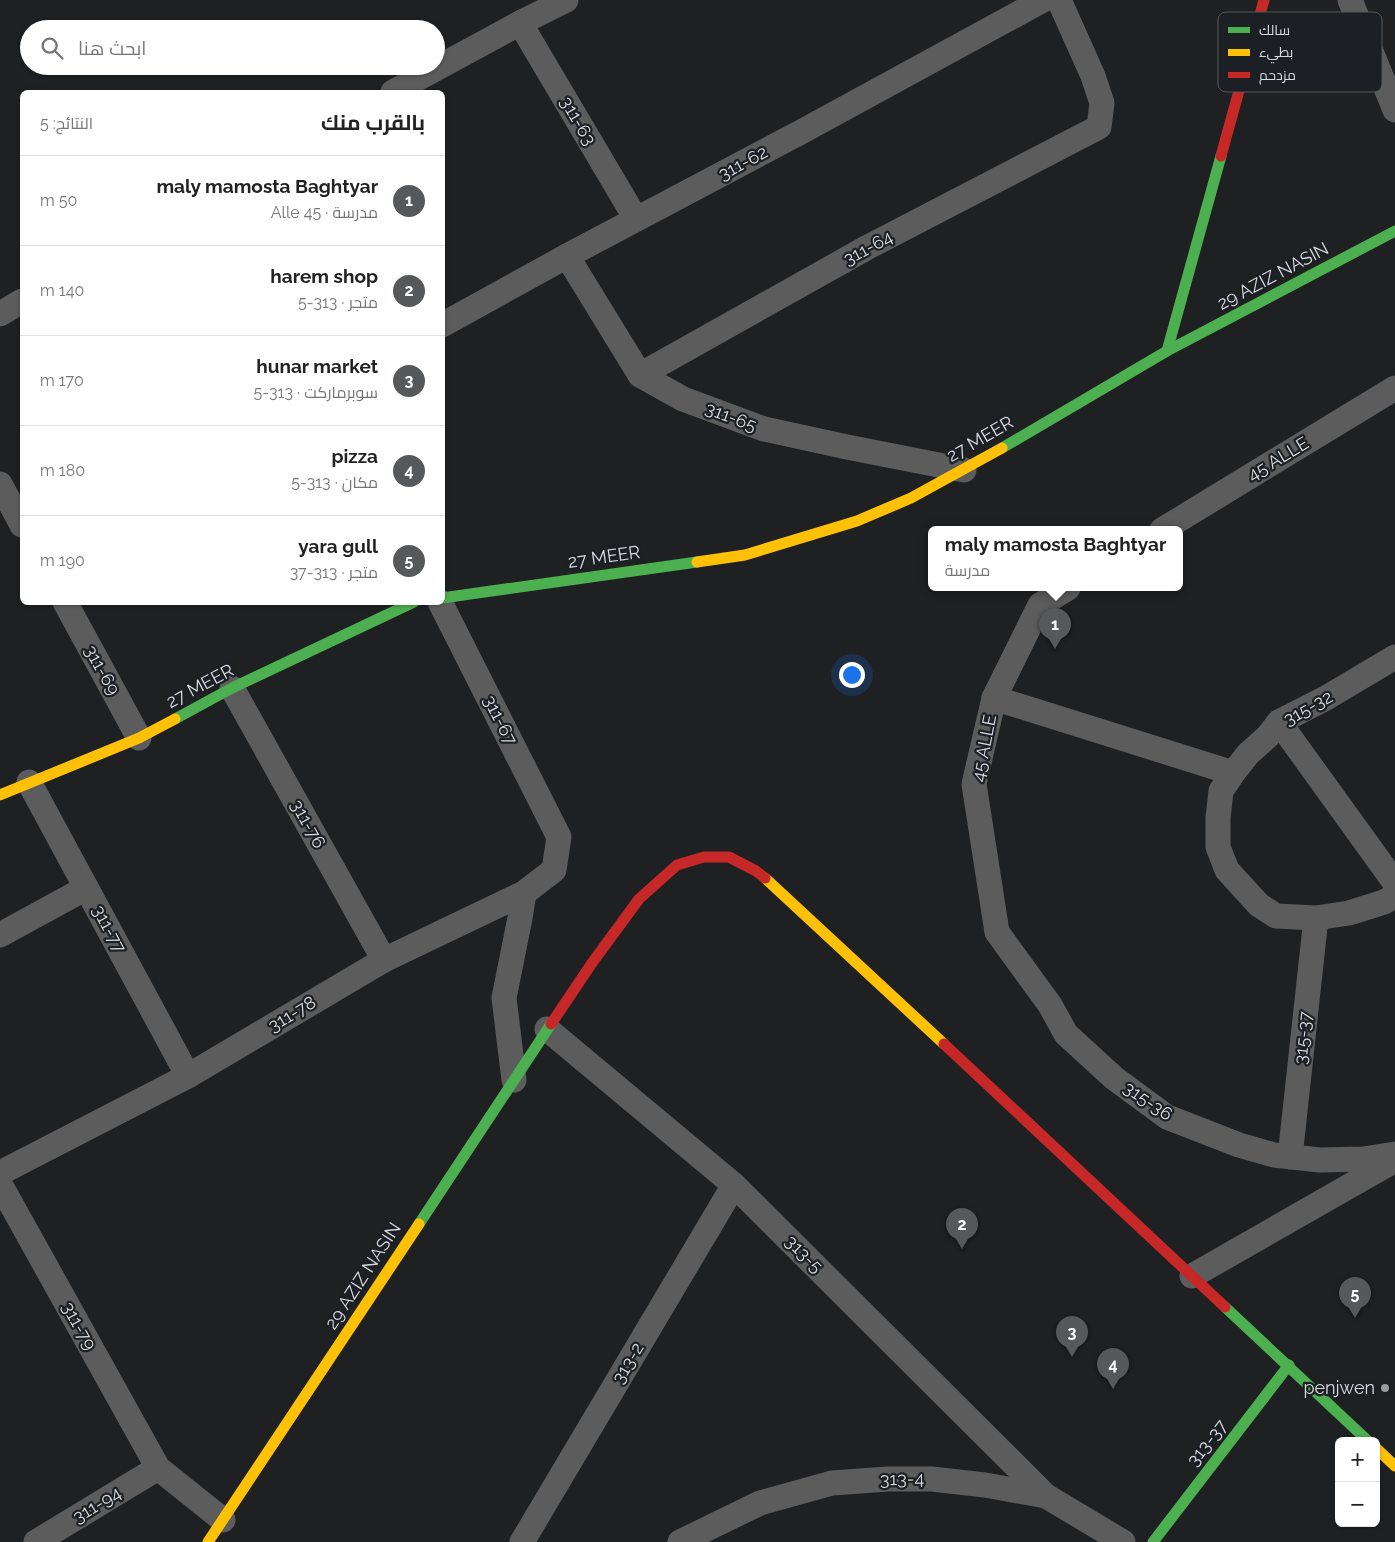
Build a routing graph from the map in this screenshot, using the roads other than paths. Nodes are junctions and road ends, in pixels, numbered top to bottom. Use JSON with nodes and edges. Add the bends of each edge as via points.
{"nodes":[{"id":1,"x":566,"y":0,"type":"edge"},
{"id":2,"x":1043,"y":0,"type":"edge"},
{"id":3,"x":1059,"y":0,"type":"edge"},
{"id":4,"x":1350,"y":0,"type":"edge"},
{"id":5,"x":1355,"y":12,"type":"edge"},
{"id":6,"x":520,"y":22,"type":"junction"},
{"id":7,"x":445,"y":63,"type":"edge"},
{"id":8,"x":424,"y":75,"type":"edge"},
{"id":9,"x":1382,"y":78,"type":"edge"},
{"id":10,"x":397,"y":90,"type":"edge"},
{"id":11,"x":1239,"y":92,"type":"edge"},
{"id":12,"x":1395,"y":110,"type":"edge"},
{"id":13,"x":636,"y":219,"type":"junction"},
{"id":14,"x":1393,"y":237,"type":"edge"},
{"id":15,"x":567,"y":256,"type":"junction"},
{"id":16,"x":20,"y":302,"type":"edge"},
{"id":17,"x":0,"y":314,"type":"edge"},
{"id":18,"x":445,"y":324,"type":"edge"},
{"id":19,"x":1167,"y":351,"type":"junction"},
{"id":20,"x":640,"y":375,"type":"junction"},
{"id":21,"x":1395,"y":388,"type":"edge"},
{"id":22,"x":964,"y":470,"type":"junction"},
{"id":23,"x":0,"y":484,"type":"edge"},
{"id":24,"x":20,"y":521,"type":"edge"},
{"id":25,"x":1169,"y":526,"type":"edge"},
{"id":26,"x":1063,"y":591,"type":"edge"},
{"id":27,"x":445,"y":598,"type":"edge"},
{"id":28,"x":67,"y":605,"type":"edge"},
{"id":29,"x":407,"y":605,"type":"edge"},
{"id":30,"x":442,"y":605,"type":"edge"},
{"id":31,"x":1395,"y":657,"type":"edge"},
{"id":32,"x":232,"y":688,"type":"junction"},
{"id":33,"x":994,"y":698,"type":"junction"},
{"id":34,"x":1278,"y":722,"type":"junction"},
{"id":35,"x":140,"y":738,"type":"junction"},
{"id":36,"x":1233,"y":773,"type":"junction"},
{"id":37,"x":29,"y":782,"type":"junction"},
{"id":38,"x":0,"y":795,"type":"edge"},
{"id":39,"x":559,"y":837,"type":"joint"},
{"id":40,"x":1395,"y":883,"type":"edge"},
{"id":41,"x":86,"y":888,"type":"junction"},
{"id":42,"x":524,"y":892,"type":"junction"},
{"id":43,"x":1395,"y":896,"type":"edge"},
{"id":44,"x":1316,"y":918,"type":"junction"},
{"id":45,"x":997,"y":932,"type":"joint"},
{"id":46,"x":0,"y":935,"type":"edge"},
{"id":47,"x":384,"y":960,"type":"junction"},
{"id":48,"x":547,"y":1029,"type":"junction"},
{"id":49,"x":188,"y":1076,"type":"junction"},
{"id":50,"x":514,"y":1080,"type":"junction"},
{"id":51,"x":1395,"y":1154,"type":"edge"},
{"id":52,"x":1290,"y":1157,"type":"junction"},
{"id":53,"x":1395,"y":1160,"type":"edge"},
{"id":54,"x":0,"y":1174,"type":"edge"},
{"id":55,"x":0,"y":1184,"type":"edge"},
{"id":56,"x":734,"y":1185,"type":"junction"},
{"id":57,"x":1192,"y":1276,"type":"junction"},
{"id":58,"x":1289,"y":1365,"type":"junction"},
{"id":59,"x":1364,"y":1437,"type":"edge"},
{"id":60,"x":1380,"y":1452,"type":"edge"},
{"id":61,"x":1395,"y":1466,"type":"edge"},
{"id":62,"x":158,"y":1468,"type":"junction"},
{"id":63,"x":1046,"y":1496,"type":"junction"},
{"id":64,"x":223,"y":1520,"type":"junction"},
{"id":65,"x":36,"y":1542,"type":"edge"},
{"id":66,"x":208,"y":1542,"type":"edge"},
{"id":67,"x":522,"y":1542,"type":"edge"},
{"id":68,"x":680,"y":1542,"type":"edge"},
{"id":69,"x":1123,"y":1542,"type":"edge"},
{"id":70,"x":1153,"y":1542,"type":"edge"}],
"edges":[{"from":1,"to":6,"type":"street"},
{"from":2,"to":13,"type":"street","name":"311-62"},
{"from":3,"to":20,"type":"street","name":"311-64","via":[[1102,103],[1099,127],[868,248]]},
{"from":4,"to":5,"type":"street"},
{"from":6,"to":7,"type":"street"},
{"from":6,"to":13,"type":"street","name":"311-63"},
{"from":8,"to":10,"type":"street"},
{"from":9,"to":12,"type":"street"},
{"from":11,"to":19,"type":"street"},
{"from":13,"to":15,"type":"street","name":"311-62"},
{"from":14,"to":19,"type":"street","name":"29 AZIZ NASIN"},
{"from":15,"to":18,"type":"street","name":"311-62"},
{"from":15,"to":20,"type":"street"},
{"from":16,"to":17,"type":"street"},
{"from":19,"to":22,"type":"street","name":"27 MEER"},
{"from":20,"to":22,"type":"street","name":"311-65","via":[[683,398],[764,429]]},
{"from":21,"to":25,"type":"street","name":"45 ALLE"},
{"from":22,"to":27,"type":"street","name":"27 MEER","via":[[857,521],[745,555]]},
{"from":23,"to":24,"type":"street"},
{"from":26,"to":33,"type":"street","name":"45 ALLE","via":[[1040,605]]},
{"from":28,"to":35,"type":"street","name":"311-69"},
{"from":29,"to":32,"type":"street","name":"27 MEER"},
{"from":30,"to":39,"type":"street","name":"311-67"},
{"from":31,"to":34,"type":"street","name":"315-32"},
{"from":32,"to":35,"type":"street","name":"27 MEER"},
{"from":32,"to":47,"type":"street","name":"311-76"},
{"from":33,"to":36,"type":"street"},
{"from":33,"to":45,"type":"street","name":"45 ALLE","via":[[974,784]]},
{"from":34,"to":36,"type":"street","name":"315-32"},
{"from":34,"to":40,"type":"street"},
{"from":35,"to":37,"type":"street","name":"27 MEER"},
{"from":36,"to":44,"type":"street","name":"315-32","via":[[1221,791],[1218,818],[1218,847],[1227,870],[1259,905],[1276,916]]},
{"from":37,"to":38,"type":"street","name":"27 MEER"},
{"from":37,"to":41,"type":"street","name":"311-77"},
{"from":39,"to":42,"type":"street","name":"311-78","via":[[554,870]]},
{"from":41,"to":46,"type":"street"},
{"from":41,"to":49,"type":"street","name":"311-77"},
{"from":42,"to":47,"type":"street","name":"311-78"},
{"from":42,"to":50,"type":"street","via":[[504,998]]},
{"from":43,"to":44,"type":"street","name":"315-32","via":[[1349,913]]},
{"from":44,"to":52,"type":"street","name":"315-37"},
{"from":45,"to":52,"type":"street","name":"315-36","via":[[1050,1005],[1066,1034],[1114,1078],[1167,1117],[1239,1145]]},
{"from":47,"to":49,"type":"street","name":"311-78"},
{"from":48,"to":50,"type":"street","name":"29 AZIZ NASIN"},
{"from":48,"to":56,"type":"street","name":"313-5"},
{"from":48,"to":57,"type":"street","name":"29 AZIZ NASIN","via":[[639,899],[677,865],[704,856],[729,856],[773,884]]},
{"from":49,"to":54,"type":"street","name":"311-78"},
{"from":50,"to":64,"type":"street","name":"29 AZIZ NASIN"},
{"from":51,"to":52,"type":"street","name":"315-36","via":[[1320,1160]]},
{"from":53,"to":57,"type":"street"},
{"from":55,"to":62,"type":"street","name":"311-79"},
{"from":56,"to":63,"type":"street","name":"313-5"},
{"from":56,"to":67,"type":"street","name":"313-2"},
{"from":57,"to":58,"type":"street","name":"29 AZIZ NASIN"},
{"from":58,"to":59,"type":"street","name":"29 AZIZ NASIN"},
{"from":58,"to":70,"type":"street","name":"313-37"},
{"from":60,"to":61,"type":"street"},
{"from":62,"to":64,"type":"street"},
{"from":62,"to":65,"type":"street","name":"311-94"},
{"from":63,"to":68,"type":"street","name":"313-4","via":[[932,1478],[832,1483],[760,1502]]},
{"from":63,"to":69,"type":"street","name":"313-4"},
{"from":64,"to":66,"type":"street","name":"29 AZIZ NASIN"}]}
